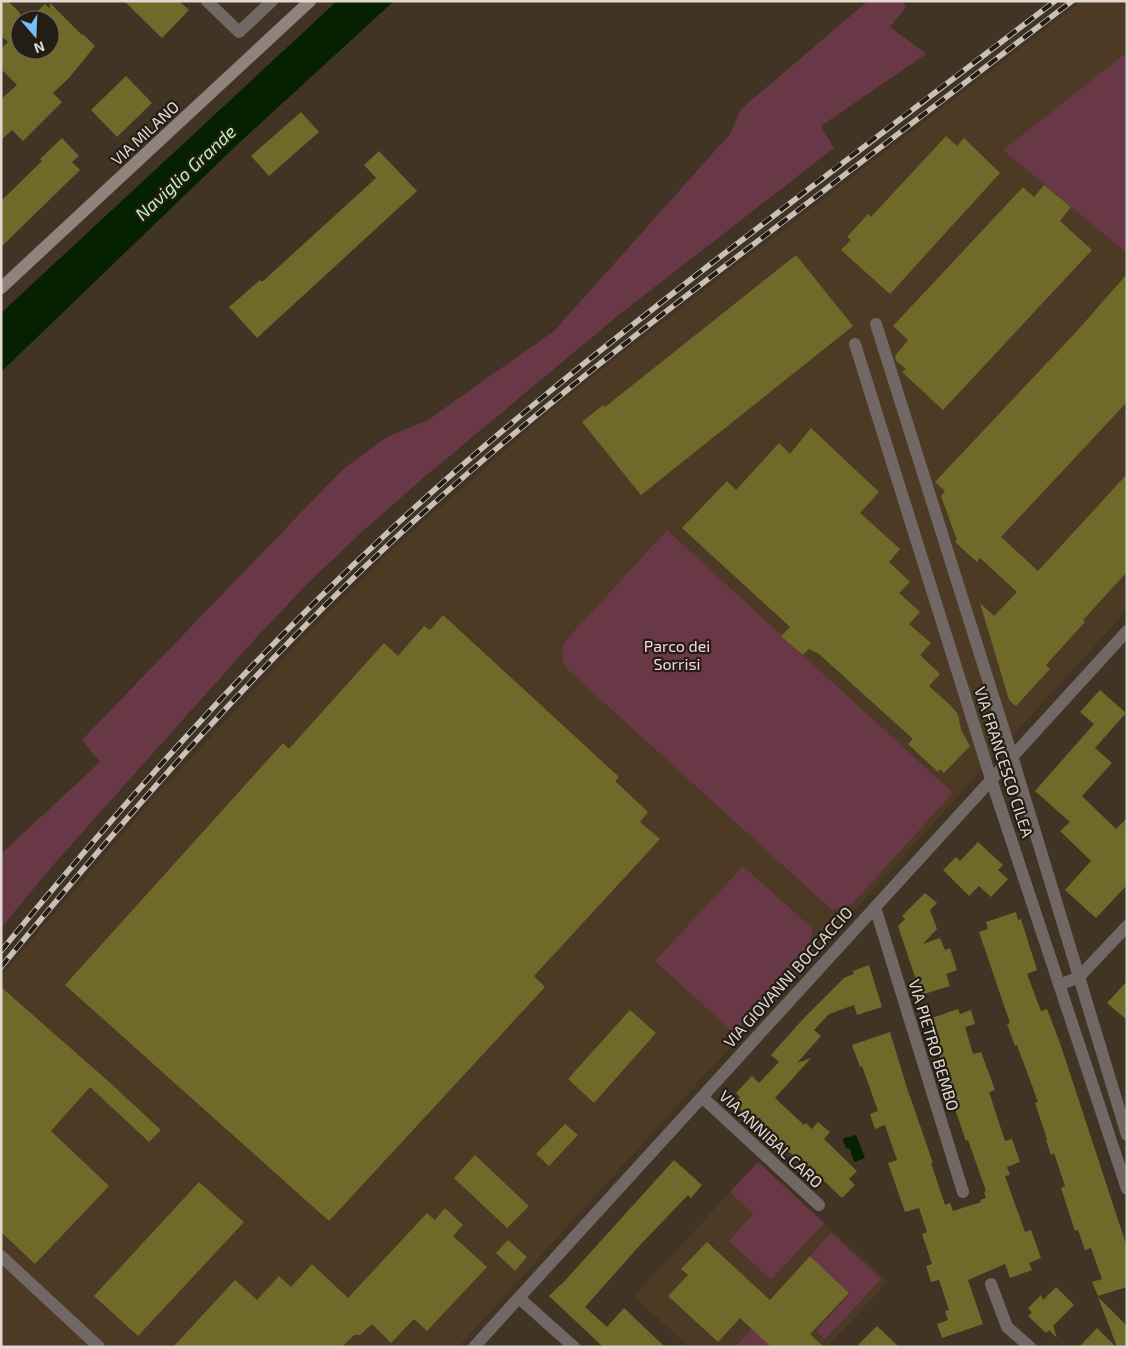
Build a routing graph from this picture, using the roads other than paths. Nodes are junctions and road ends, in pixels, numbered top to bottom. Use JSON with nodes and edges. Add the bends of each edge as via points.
{"nodes":[{"id":1,"x":207,"y":1,"type":"edge"},
{"id":2,"x":272,"y":1,"type":"edge"},
{"id":3,"x":310,"y":1,"type":"edge"},
{"id":4,"x":1,"y":288,"type":"edge"},
{"id":5,"x":876,"y":324,"type":"dead end"},
{"id":6,"x":855,"y":344,"type":"dead end"},
{"id":7,"x":1127,"y":630,"type":"edge"},
{"id":8,"x":1012,"y":756,"type":"junction"},
{"id":9,"x":991,"y":779,"type":"junction"},
{"id":10,"x":875,"y":907,"type":"junction"},
{"id":11,"x":1127,"y":926,"type":"edge"},
{"id":12,"x":1079,"y":977,"type":"junction"},
{"id":13,"x":1059,"y":985,"type":"junction"},
{"id":14,"x":702,"y":1097,"type":"junction"},
{"id":15,"x":1127,"y":1135,"type":"edge"},
{"id":16,"x":1127,"y":1189,"type":"edge"},
{"id":17,"x":963,"y":1192,"type":"dead end"},
{"id":18,"x":819,"y":1206,"type":"dead end"},
{"id":19,"x":1,"y":1256,"type":"edge"},
{"id":20,"x":991,"y":1284,"type":"dead end"},
{"id":21,"x":519,"y":1298,"type":"junction"},
{"id":22,"x":99,"y":1347,"type":"edge"},
{"id":23,"x":474,"y":1347,"type":"edge"},
{"id":24,"x":574,"y":1347,"type":"edge"},
{"id":25,"x":1030,"y":1347,"type":"edge"}],
"edges":[{"from":1,"to":2,"type":"street","via":[[239,32]]},
{"from":3,"to":4,"type":"main road","name":"VIA MILANO"},
{"from":5,"to":8,"type":"street","name":"VIA FRANCESCO CILEA"},
{"from":6,"to":9,"type":"street","name":"VIA FRANCESCO CILEA"},
{"from":7,"to":8,"type":"street","name":"VIA GIOVANNI BOCCACCIO"},
{"from":8,"to":9,"type":"street","name":"VIA GIOVANNI BOCCACCIO"},
{"from":8,"to":12,"type":"street","name":"VIA FRANCESCO CILEA"},
{"from":9,"to":10,"type":"street","name":"VIA GIOVANNI BOCCACCIO"},
{"from":9,"to":13,"type":"street","name":"VIA FRANCESCO CILEA"},
{"from":10,"to":14,"type":"street","name":"VIA GIOVANNI BOCCACCIO"},
{"from":10,"to":17,"type":"street","name":"VIA PIETRO BEMBO"},
{"from":11,"to":12,"type":"street"},
{"from":12,"to":13,"type":"street"},
{"from":12,"to":15,"type":"street","name":"VIA FRANCESCO CILEA"},
{"from":13,"to":16,"type":"street","name":"VIA FRANCESCO CILEA"},
{"from":14,"to":18,"type":"street","name":"VIA ANNIBAL CARO"},
{"from":14,"to":21,"type":"street","name":"VIA GIOVANNI BOCCACCIO"},
{"from":19,"to":22,"type":"street"},
{"from":20,"to":25,"type":"street","via":[[1007,1327]]},
{"from":21,"to":23,"type":"street","name":"VIA GIOVANNI BOCCACCIO"},
{"from":21,"to":24,"type":"street"}]}
